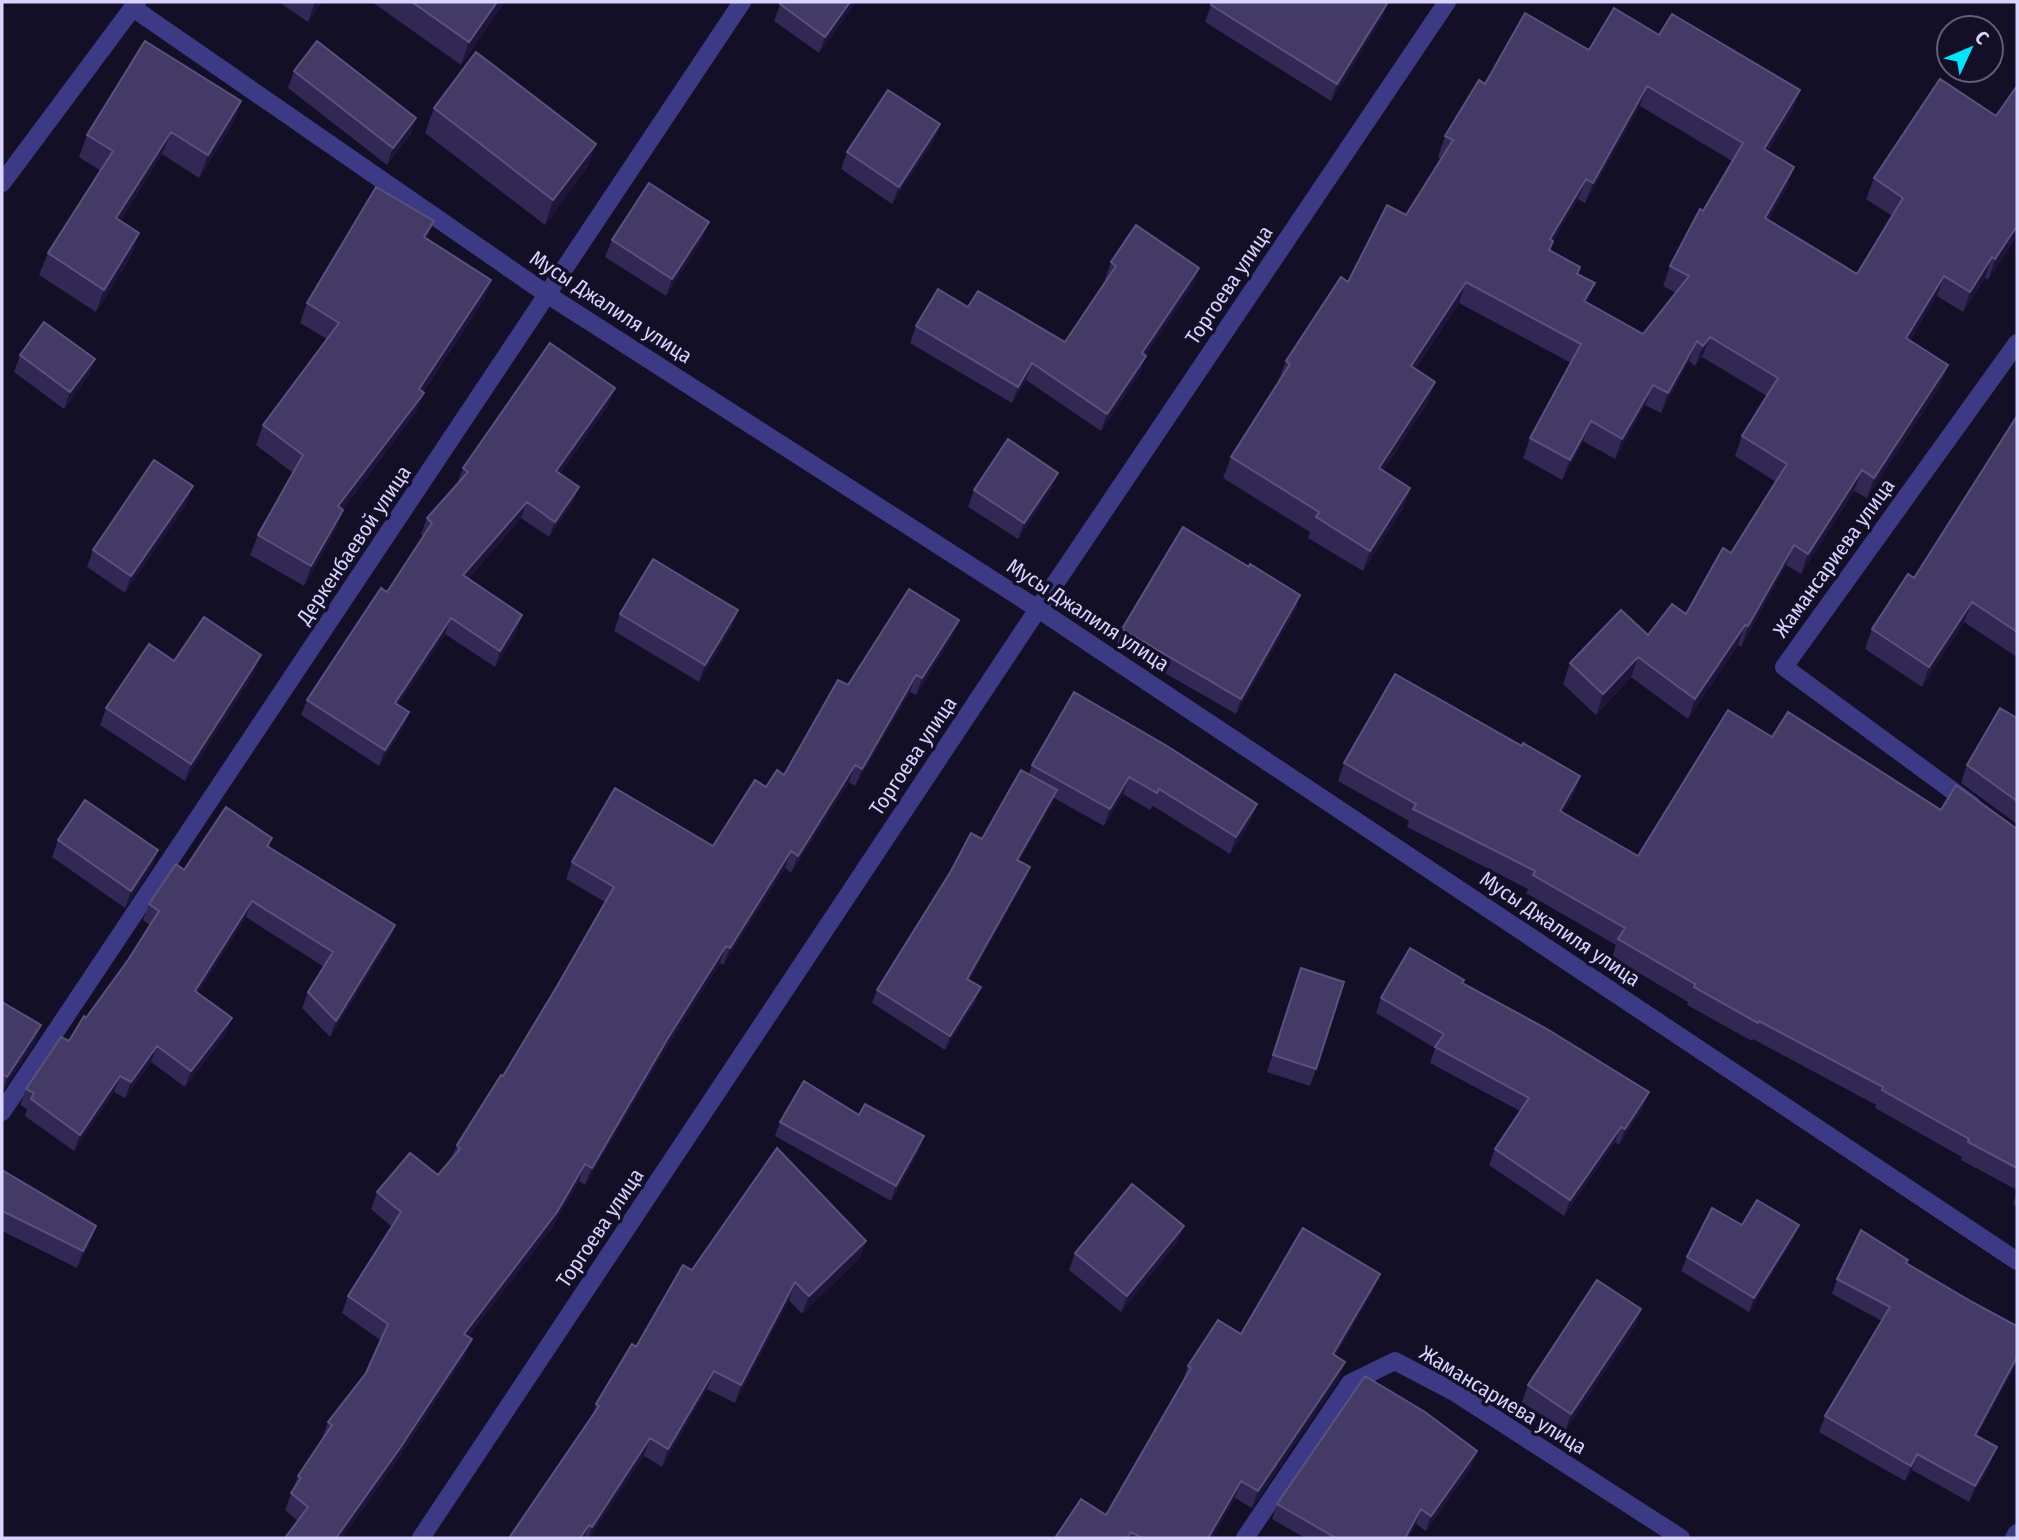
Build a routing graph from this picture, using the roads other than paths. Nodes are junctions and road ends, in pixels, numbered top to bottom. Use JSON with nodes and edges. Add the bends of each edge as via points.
{"nodes":[{"id":1,"x":742,"y":2,"type":"edge"},
{"id":2,"x":1447,"y":2,"type":"edge"},
{"id":3,"x":135,"y":5,"type":"edge"},
{"id":4,"x":2,"y":183,"type":"edge"},
{"id":5,"x":548,"y":295,"type":"junction"},
{"id":6,"x":2017,"y":343,"type":"edge"},
{"id":7,"x":1038,"y":608,"type":"junction"},
{"id":8,"x":1984,"y":813,"type":"edge"},
{"id":9,"x":2,"y":1112,"type":"edge"},
{"id":10,"x":2017,"y":1261,"type":"edge"},
{"id":11,"x":2017,"y":1533,"type":"edge"},
{"id":12,"x":421,"y":1538,"type":"edge"},
{"id":13,"x":1245,"y":1538,"type":"edge"},
{"id":14,"x":1681,"y":1538,"type":"edge"},
{"id":15,"x":2014,"y":1538,"type":"edge"}],
"edges":[{"from":1,"to":5,"type":"street","name":"Деркенбаевой улица"},
{"from":2,"to":7,"type":"street","name":"Торгоева улица"},
{"from":3,"to":4,"type":"street"},
{"from":3,"to":5,"type":"street","name":"Мусы Джалиля улица"},
{"from":5,"to":7,"type":"street","name":"Мусы Джалиля улица"},
{"from":5,"to":9,"type":"street","name":"Деркенбаевой улица"},
{"from":6,"to":8,"type":"street","name":"Жамансариева улица","via":[[1784,667]]},
{"from":7,"to":10,"type":"street","name":"Мусы Джалиля улица"},
{"from":7,"to":12,"type":"street","name":"Торгоева улица"},
{"from":11,"to":15,"type":"street"},
{"from":13,"to":14,"type":"street","name":"Жамансариева улица","via":[[1350,1382],[1395,1361],[1454,1392]]}]}
